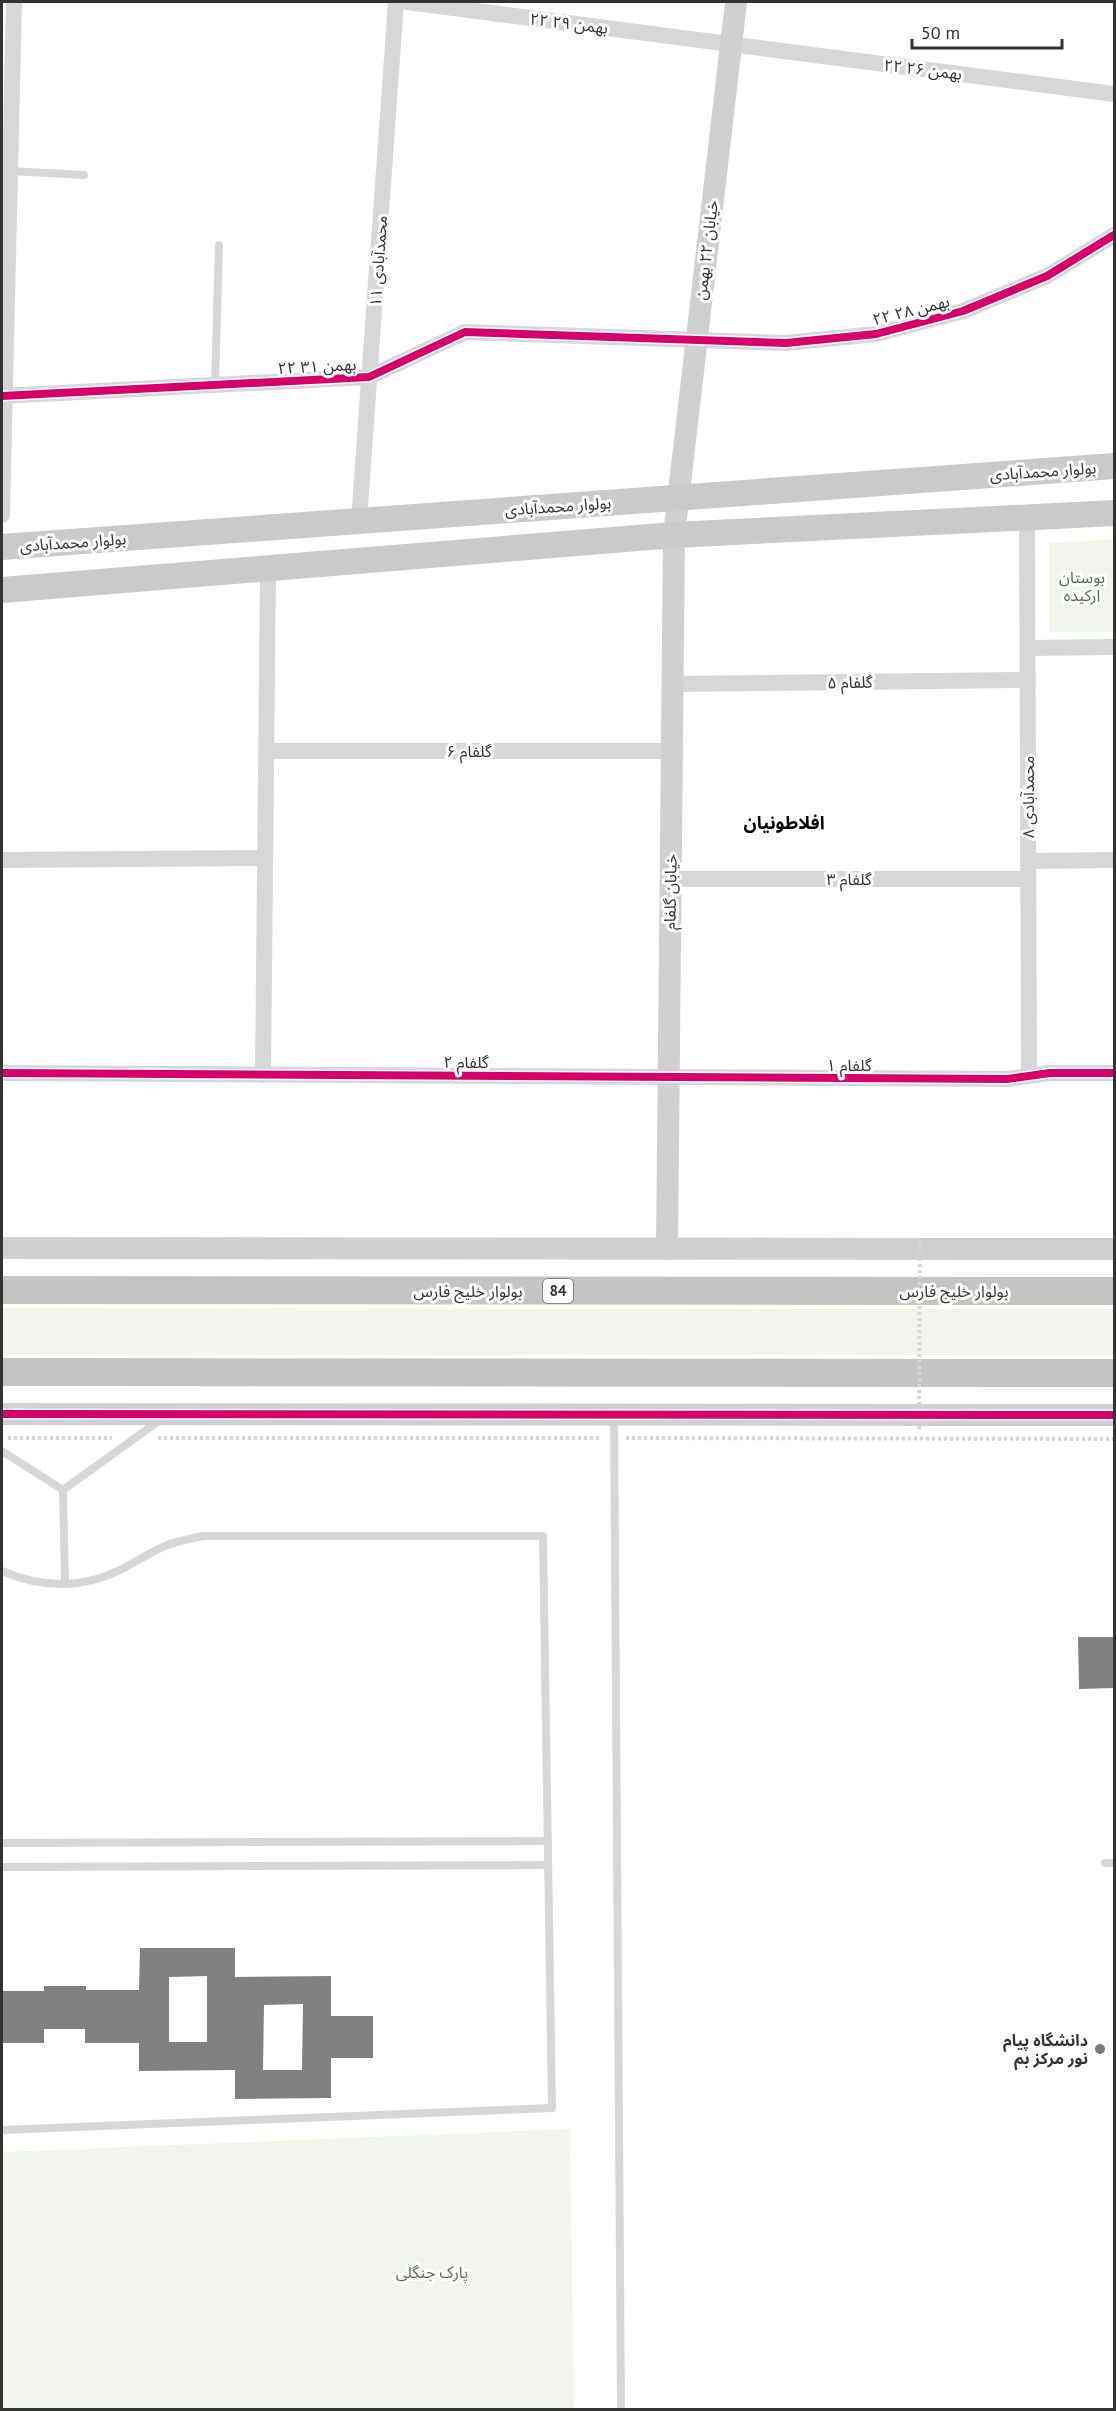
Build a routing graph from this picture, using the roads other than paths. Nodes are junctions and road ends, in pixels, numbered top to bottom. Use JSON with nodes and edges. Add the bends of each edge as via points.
{"nodes":[{"id":1,"x":14,"y":2,"type":"edge"},
{"id":2,"x":396,"y":2,"type":"edge"},
{"id":3,"x":408,"y":2,"type":"edge"},
{"id":4,"x":736,"y":2,"type":"edge"},
{"id":5,"x":731,"y":44,"type":"junction"},
{"id":6,"x":1114,"y":94,"type":"edge"},
{"id":7,"x":10,"y":171,"type":"junction"},
{"id":8,"x":84,"y":175,"type":"dead end"},
{"id":9,"x":1114,"y":235,"type":"edge"},
{"id":10,"x":219,"y":245,"type":"dead end"},
{"id":11,"x":696,"y":340,"type":"junction"},
{"id":12,"x":369,"y":377,"type":"junction"},
{"id":13,"x":215,"y":385,"type":"junction"},
{"id":14,"x":3,"y":396,"type":"edge"},
{"id":15,"x":1114,"y":466,"type":"edge"},
{"id":16,"x":676,"y":498,"type":"junction"},
{"id":17,"x":1114,"y":513,"type":"edge"},
{"id":18,"x":2,"y":515,"type":"edge"},
{"id":19,"x":1027,"y":517,"type":"junction"},
{"id":20,"x":359,"y":521,"type":"junction"},
{"id":21,"x":674,"y":536,"type":"junction"},
{"id":22,"x":2,"y":547,"type":"edge"},
{"id":23,"x":268,"y":569,"type":"junction"},
{"id":24,"x":2,"y":591,"type":"edge"},
{"id":25,"x":1114,"y":647,"type":"edge"},
{"id":26,"x":1028,"y":648,"type":"junction"},
{"id":27,"x":1028,"y":680,"type":"junction"},
{"id":28,"x":672,"y":684,"type":"junction"},
{"id":29,"x":266,"y":751,"type":"junction"},
{"id":30,"x":672,"y":751,"type":"junction"},
{"id":31,"x":265,"y":858,"type":"junction"},
{"id":32,"x":2,"y":860,"type":"edge"},
{"id":33,"x":1114,"y":860,"type":"edge"},
{"id":34,"x":1028,"y":861,"type":"junction"},
{"id":35,"x":670,"y":879,"type":"junction"},
{"id":36,"x":1028,"y":879,"type":"junction"},
{"id":37,"x":2,"y":1073,"type":"edge"},
{"id":38,"x":1114,"y":1073,"type":"edge"},
{"id":39,"x":262,"y":1075,"type":"junction"},
{"id":40,"x":1029,"y":1076,"type":"junction"},
{"id":41,"x":668,"y":1077,"type":"junction"},
{"id":42,"x":2,"y":1248,"type":"edge"},
{"id":43,"x":667,"y":1249,"type":"junction"},
{"id":44,"x":1114,"y":1249,"type":"edge"},
{"id":45,"x":2,"y":1290,"type":"edge"},
{"id":46,"x":1114,"y":1291,"type":"edge"},
{"id":47,"x":2,"y":1372,"type":"edge"},
{"id":48,"x":1114,"y":1373,"type":"edge"},
{"id":49,"x":2,"y":1414,"type":"edge"},
{"id":50,"x":168,"y":1414,"type":"junction"},
{"id":51,"x":614,"y":1414,"type":"junction"},
{"id":52,"x":1114,"y":1415,"type":"edge"},
{"id":53,"x":2,"y":1451,"type":"edge"},
{"id":54,"x":63,"y":1490,"type":"junction"},
{"id":55,"x":2,"y":1571,"type":"edge"},
{"id":56,"x":65,"y":1584,"type":"junction"},
{"id":57,"x":548,"y":1841,"type":"junction"},
{"id":58,"x":2,"y":1843,"type":"edge"},
{"id":59,"x":548,"y":1865,"type":"junction"},
{"id":60,"x":2,"y":1866,"type":"edge"},
{"id":61,"x":2,"y":2130,"type":"edge"},
{"id":62,"x":621,"y":2409,"type":"edge"}],
"edges":[{"from":1,"to":7,"type":"street"},
{"from":2,"to":12,"type":"street","name":"محمدآبادی ۱۱"},
{"from":3,"to":5,"type":"street","name":"۲۲ بهمن ۲۹"},
{"from":4,"to":5,"type":"street","name":"خیابان ۲۲ بهمن"},
{"from":5,"to":6,"type":"street","name":"۲۲ بهمن ۲۶"},
{"from":5,"to":11,"type":"street","name":"خیابان ۲۲ بهمن"},
{"from":7,"to":8,"type":"lane"},
{"from":7,"to":14,"type":"street"},
{"from":9,"to":11,"type":"street","name":"۲۲ بهمن ۲۸","via":[[1047,276],[963,311],[876,334],[786,343]]},
{"from":10,"to":13,"type":"lane"},
{"from":11,"to":12,"type":"street","name":"۲۲ بهمن ۳۱","via":[[465,332]]},
{"from":11,"to":16,"type":"street","name":"خیابان ۲۲ بهمن"},
{"from":12,"to":13,"type":"street","name":"۲۲ بهمن ۳۱"},
{"from":12,"to":20,"type":"street","name":"محمدآبادی ۱۱"},
{"from":13,"to":14,"type":"street","name":"۲۲ بهمن ۳۱"},
{"from":14,"to":18,"type":"street"},
{"from":15,"to":16,"type":"main road","name":"بولوار محمدآبادی"},
{"from":16,"to":20,"type":"main road","name":"بولوار محمدآبادی"},
{"from":16,"to":21,"type":"street","name":"خیابان ۲۲ بهمن"},
{"from":17,"to":19,"type":"main road"},
{"from":19,"to":21,"type":"main road"},
{"from":19,"to":26,"type":"street","name":"محمدآبادی ۸"},
{"from":20,"to":22,"type":"main road","name":"بولوار محمدآبادی"},
{"from":21,"to":23,"type":"main road"},
{"from":21,"to":28,"type":"street","name":"خیابان گلفام"},
{"from":23,"to":24,"type":"main road"},
{"from":23,"to":29,"type":"street"},
{"from":25,"to":26,"type":"street"},
{"from":26,"to":27,"type":"street","name":"محمدآبادی ۸"},
{"from":27,"to":28,"type":"street","name":"گلفام ۵"},
{"from":27,"to":34,"type":"street","name":"محمدآبادی ۸"},
{"from":28,"to":30,"type":"street","name":"خیابان گلفام"},
{"from":29,"to":30,"type":"street","name":"گلفام ۶"},
{"from":29,"to":31,"type":"street"},
{"from":30,"to":35,"type":"street","name":"خیابان گلفام"},
{"from":31,"to":32,"type":"street"},
{"from":31,"to":39,"type":"street"},
{"from":33,"to":34,"type":"street"},
{"from":34,"to":36,"type":"street","name":"محمدآبادی ۸"},
{"from":35,"to":36,"type":"street","name":"گلفام ۳"},
{"from":35,"to":41,"type":"street","name":"خیابان گلفام"},
{"from":36,"to":40,"type":"street","name":"محمدآبادی ۸"},
{"from":37,"to":39,"type":"street","name":"گلفام ۲"},
{"from":38,"to":40,"type":"street","name":"گلفام ۱"},
{"from":39,"to":41,"type":"street","name":"گلفام ۲"},
{"from":40,"to":41,"type":"street","name":"گلفام ۱"},
{"from":41,"to":43,"type":"street","name":"خیابان گلفام"},
{"from":42,"to":43,"type":"street"},
{"from":43,"to":44,"type":"street"},
{"from":45,"to":46,"type":"highway","name":"بولوار خلیج فارس","number":"84"},
{"from":47,"to":48,"type":"highway"},
{"from":49,"to":50,"type":"street"},
{"from":50,"to":51,"type":"street"},
{"from":50,"to":54,"type":"lane"},
{"from":51,"to":52,"type":"street"},
{"from":51,"to":62,"type":"lane"},
{"from":53,"to":54,"type":"lane"},
{"from":54,"to":56,"type":"lane"},
{"from":55,"to":56,"type":"lane","via":[[32,1582]]},
{"from":56,"to":57,"type":"lane","via":[[112,1575],[164,1546],[203,1536],[543,1536]]},
{"from":57,"to":58,"type":"lane"},
{"from":57,"to":59,"type":"lane"},
{"from":59,"to":60,"type":"lane"},
{"from":59,"to":61,"type":"lane","via":[[552,2108]]}]}
